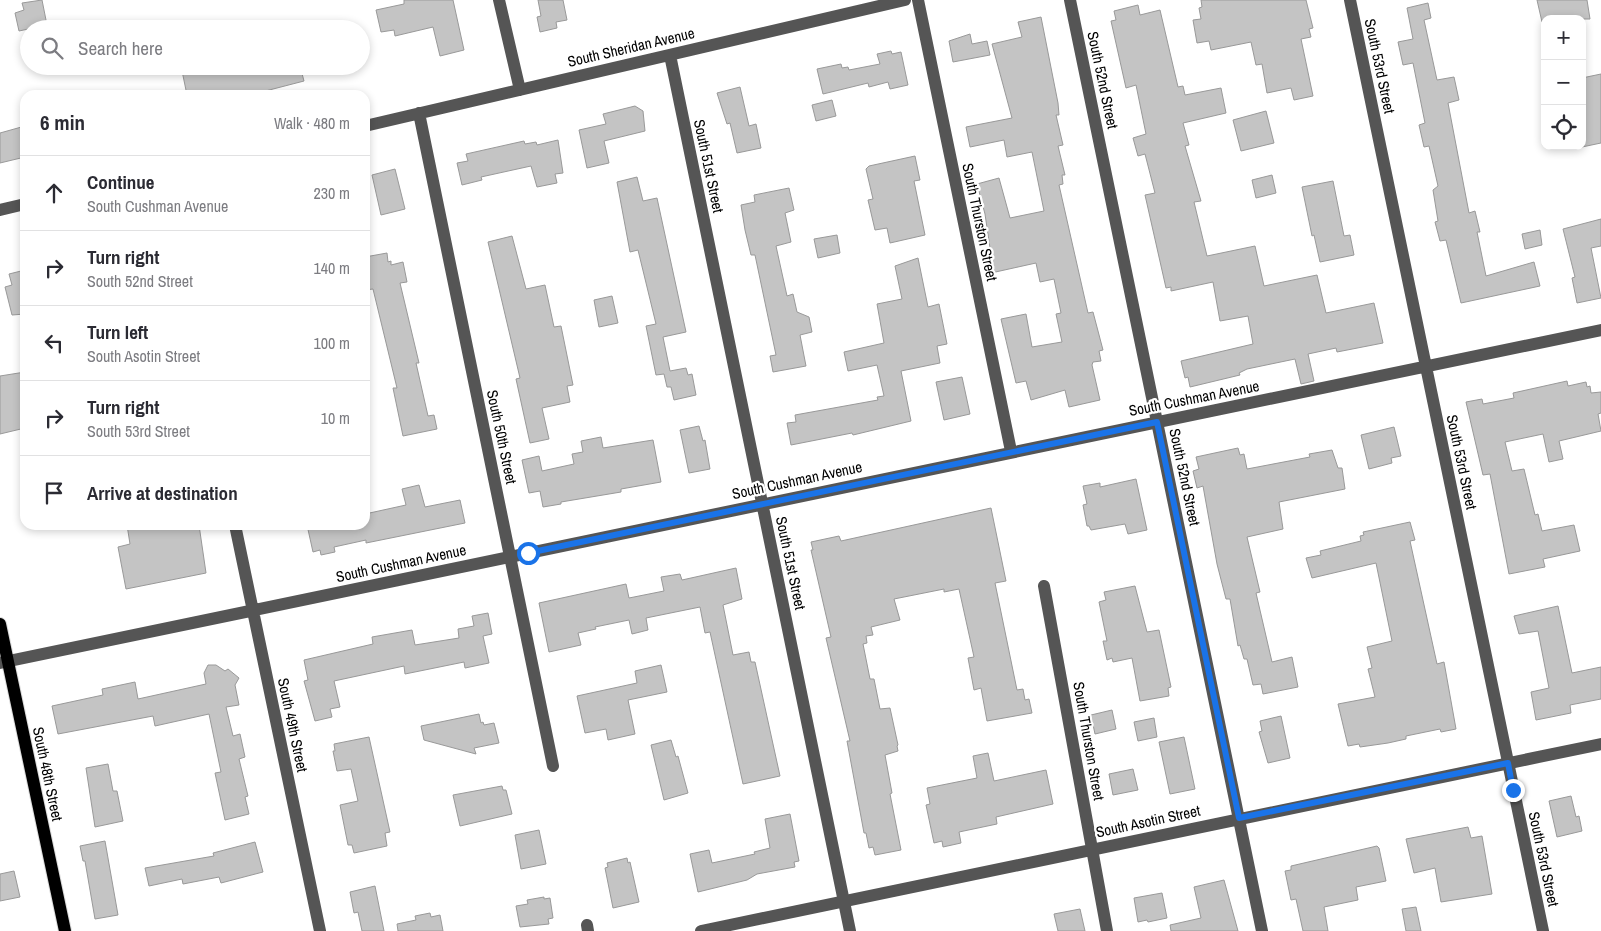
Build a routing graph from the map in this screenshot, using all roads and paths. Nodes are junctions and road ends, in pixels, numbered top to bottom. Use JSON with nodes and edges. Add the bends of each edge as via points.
{"nodes":[{"id":1,"x":499,"y":0,"type":"edge"},
{"id":2,"x":905,"y":0,"type":"edge"},
{"id":3,"x":918,"y":0,"type":"edge"},
{"id":4,"x":1070,"y":0,"type":"edge"},
{"id":5,"x":1350,"y":0,"type":"edge"},
{"id":6,"x":670,"y":55,"type":"junction"},
{"id":7,"x":520,"y":90,"type":"junction"},
{"id":8,"x":419,"y":113,"type":"junction"},
{"id":9,"x":370,"y":125,"type":"edge"},
{"id":10,"x":20,"y":205,"type":"edge"},
{"id":11,"x":0,"y":210,"type":"edge"},
{"id":12,"x":1601,"y":330,"type":"edge"},
{"id":13,"x":1426,"y":367,"type":"junction"},
{"id":14,"x":1157,"y":422,"type":"junction"},
{"id":15,"x":1011,"y":451,"type":"junction"},
{"id":16,"x":763,"y":503,"type":"junction"},
{"id":17,"x":236,"y":530,"type":"edge"},
{"id":18,"x":510,"y":556,"type":"junction"},
{"id":19,"x":1044,"y":586,"type":"dead end"},
{"id":20,"x":253,"y":610,"type":"junction"},
{"id":21,"x":0,"y":624,"type":"edge"},
{"id":22,"x":4,"y":662,"type":"edge"},
{"id":23,"x":1601,"y":744,"type":"edge"},
{"id":24,"x":1508,"y":763,"type":"junction"},
{"id":25,"x":553,"y":766,"type":"dead end"},
{"id":26,"x":1239,"y":818,"type":"junction"},
{"id":27,"x":1092,"y":848,"type":"junction"},
{"id":28,"x":844,"y":901,"type":"junction"},
{"id":29,"x":65,"y":931,"type":"edge"},
{"id":30,"x":320,"y":931,"type":"edge"},
{"id":31,"x":701,"y":931,"type":"edge"},
{"id":32,"x":850,"y":931,"type":"edge"},
{"id":33,"x":1107,"y":931,"type":"edge"},
{"id":34,"x":1262,"y":931,"type":"edge"},
{"id":35,"x":1543,"y":931,"type":"edge"}],
"edges":[{"from":1,"to":7,"type":"street"},
{"from":2,"to":6,"type":"street","name":"South Sheridan Avenue"},
{"from":3,"to":15,"type":"street","name":"South Thurston Street"},
{"from":4,"to":14,"type":"street","name":"South 52nd Street"},
{"from":5,"to":13,"type":"street","name":"South 53rd Street"},
{"from":6,"to":7,"type":"street","name":"South Sheridan Avenue"},
{"from":6,"to":16,"type":"street","name":"South 51st Street"},
{"from":7,"to":8,"type":"street","name":"South Sheridan Avenue"},
{"from":8,"to":9,"type":"street","name":"South Sheridan Avenue"},
{"from":8,"to":18,"type":"street","name":"South 50th Street"},
{"from":10,"to":11,"type":"street"},
{"from":12,"to":13,"type":"street","name":"South Cushman Avenue"},
{"from":13,"to":14,"type":"street","name":"South Cushman Avenue"},
{"from":13,"to":24,"type":"street","name":"South 53rd Street"},
{"from":14,"to":15,"type":"street","name":"South Cushman Avenue"},
{"from":14,"to":26,"type":"street","name":"South 52nd Street"},
{"from":15,"to":16,"type":"street","name":"South Cushman Avenue"},
{"from":16,"to":18,"type":"street","name":"South Cushman Avenue"},
{"from":16,"to":28,"type":"street","name":"South 51st Street"},
{"from":17,"to":20,"type":"street","name":"South 49th Street"},
{"from":18,"to":20,"type":"street","name":"South Cushman Avenue"},
{"from":18,"to":25,"type":"street","name":"South 50th Street"},
{"from":19,"to":27,"type":"street","name":"South Thurston Street"},
{"from":20,"to":22,"type":"street","name":"South Cushman Avenue"},
{"from":20,"to":30,"type":"street","name":"South 49th Street"},
{"from":21,"to":22,"type":"main road","name":"South 48th Street"},
{"from":22,"to":29,"type":"main road","name":"South 48th Street"},
{"from":23,"to":24,"type":"street","name":"South Asotin Street"},
{"from":24,"to":26,"type":"street","name":"South Asotin Street"},
{"from":24,"to":35,"type":"street","name":"South 53rd Street"},
{"from":26,"to":27,"type":"street","name":"South Asotin Street"},
{"from":26,"to":34,"type":"street","name":"South 52nd Street"},
{"from":27,"to":28,"type":"street","name":"South Asotin Street"},
{"from":27,"to":33,"type":"street","name":"South Thurston Street"},
{"from":28,"to":31,"type":"street","name":"South Asotin Street"},
{"from":28,"to":32,"type":"street","name":"South 51st Street"}]}
